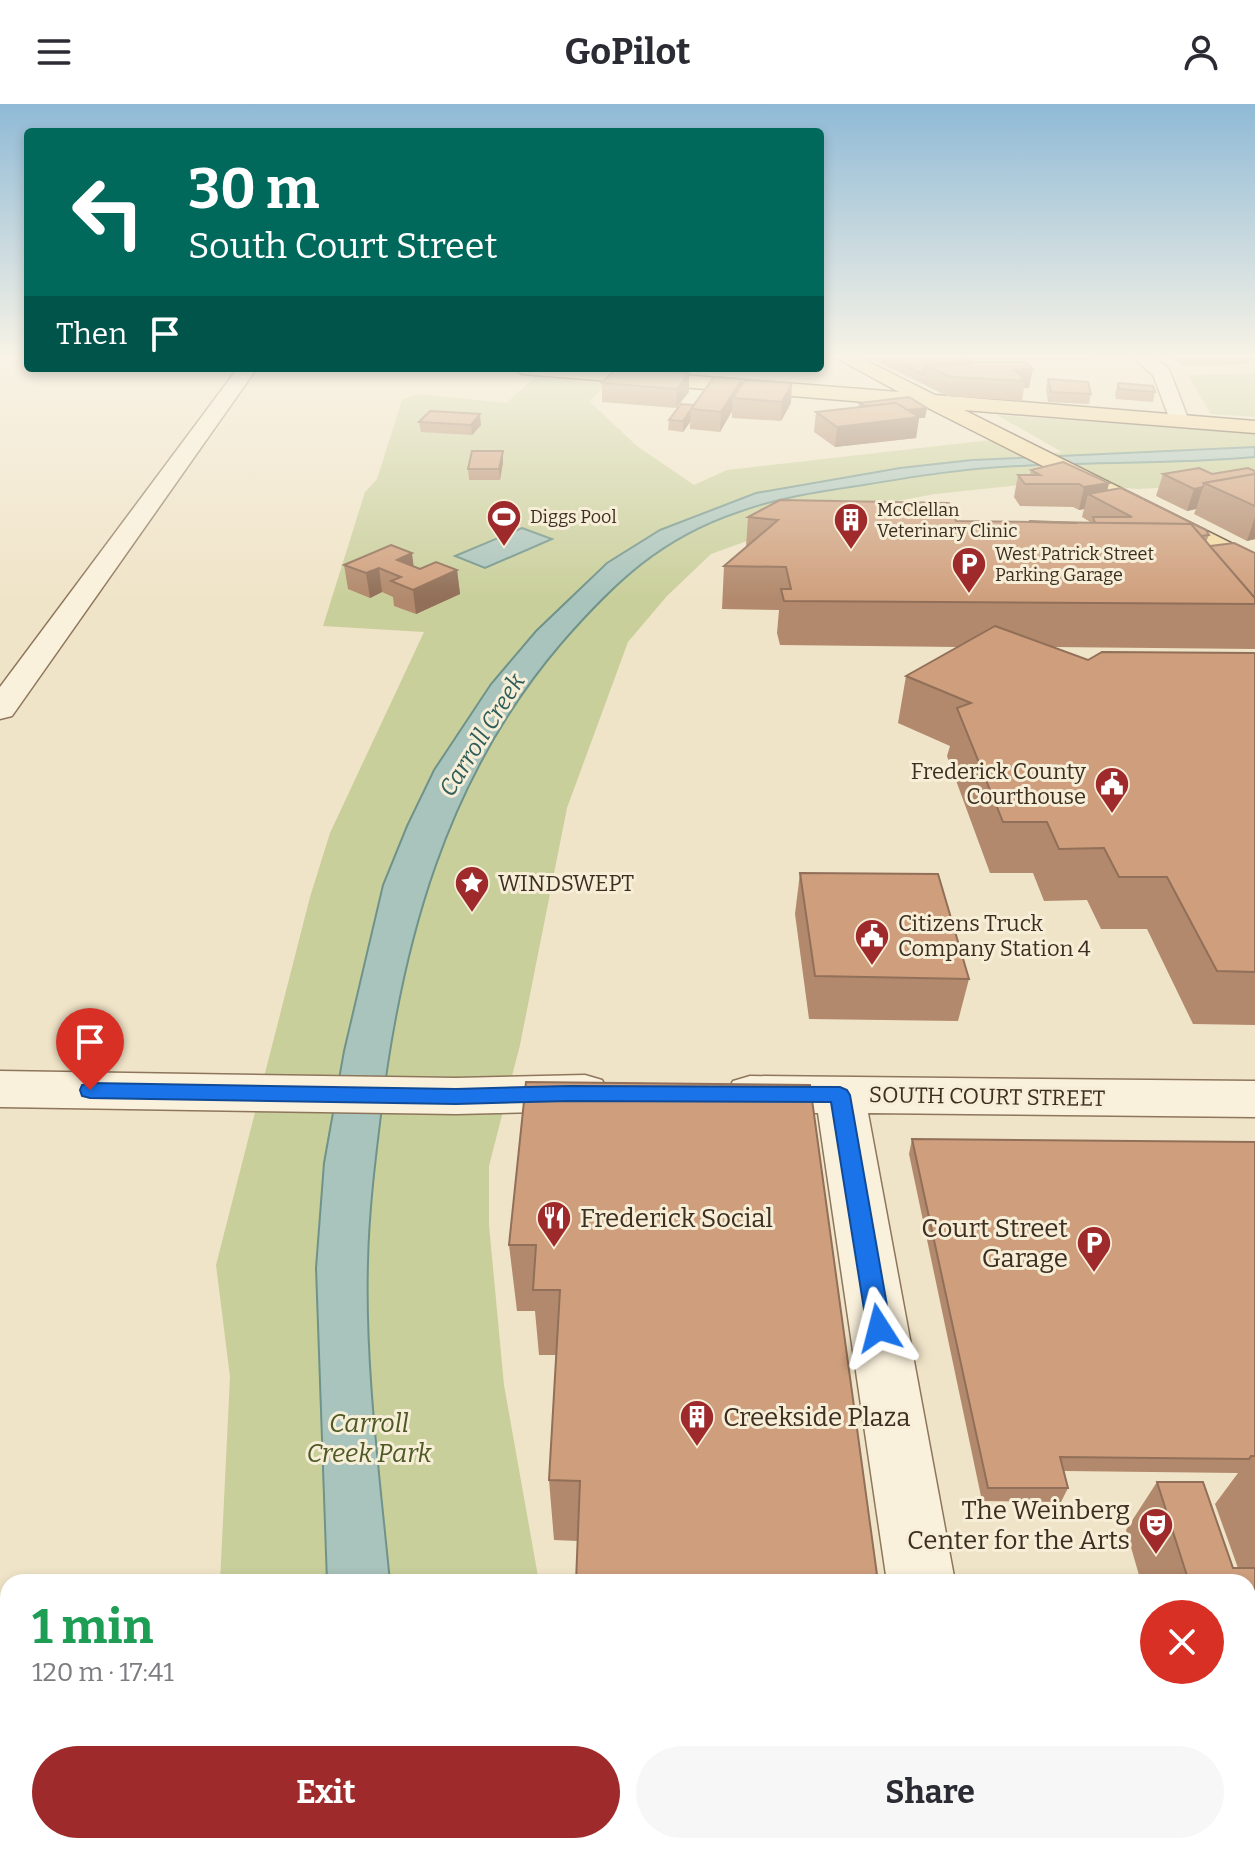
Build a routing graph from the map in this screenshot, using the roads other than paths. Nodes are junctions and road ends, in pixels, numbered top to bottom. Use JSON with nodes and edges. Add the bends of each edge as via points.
{"nodes":[{"id":1,"x":199,"y":436,"type":"edge"},
{"id":2,"x":1001,"y":436,"type":"edge"},
{"id":3,"x":1255,"y":565,"type":"edge"},
{"id":4,"x":0,"y":709,"type":"edge"},
{"id":5,"x":0,"y":1089,"type":"edge"},
{"id":6,"x":633,"y":1094,"type":"edge"},
{"id":7,"x":712,"y":1094,"type":"edge"},
{"id":8,"x":840,"y":1095,"type":"junction"},
{"id":9,"x":1255,"y":1099,"type":"edge"},
{"id":10,"x":920,"y":1574,"type":"edge"}],
"edges":[{"from":1,"to":4,"type":"street"},
{"from":2,"to":3,"type":"main road"},
{"from":5,"to":6,"type":"street"},
{"from":7,"to":8,"type":"street","name":"SOUTH COURT STREET"},
{"from":8,"to":9,"type":"street","name":"SOUTH COURT STREET"},
{"from":8,"to":10,"type":"street"}]}
